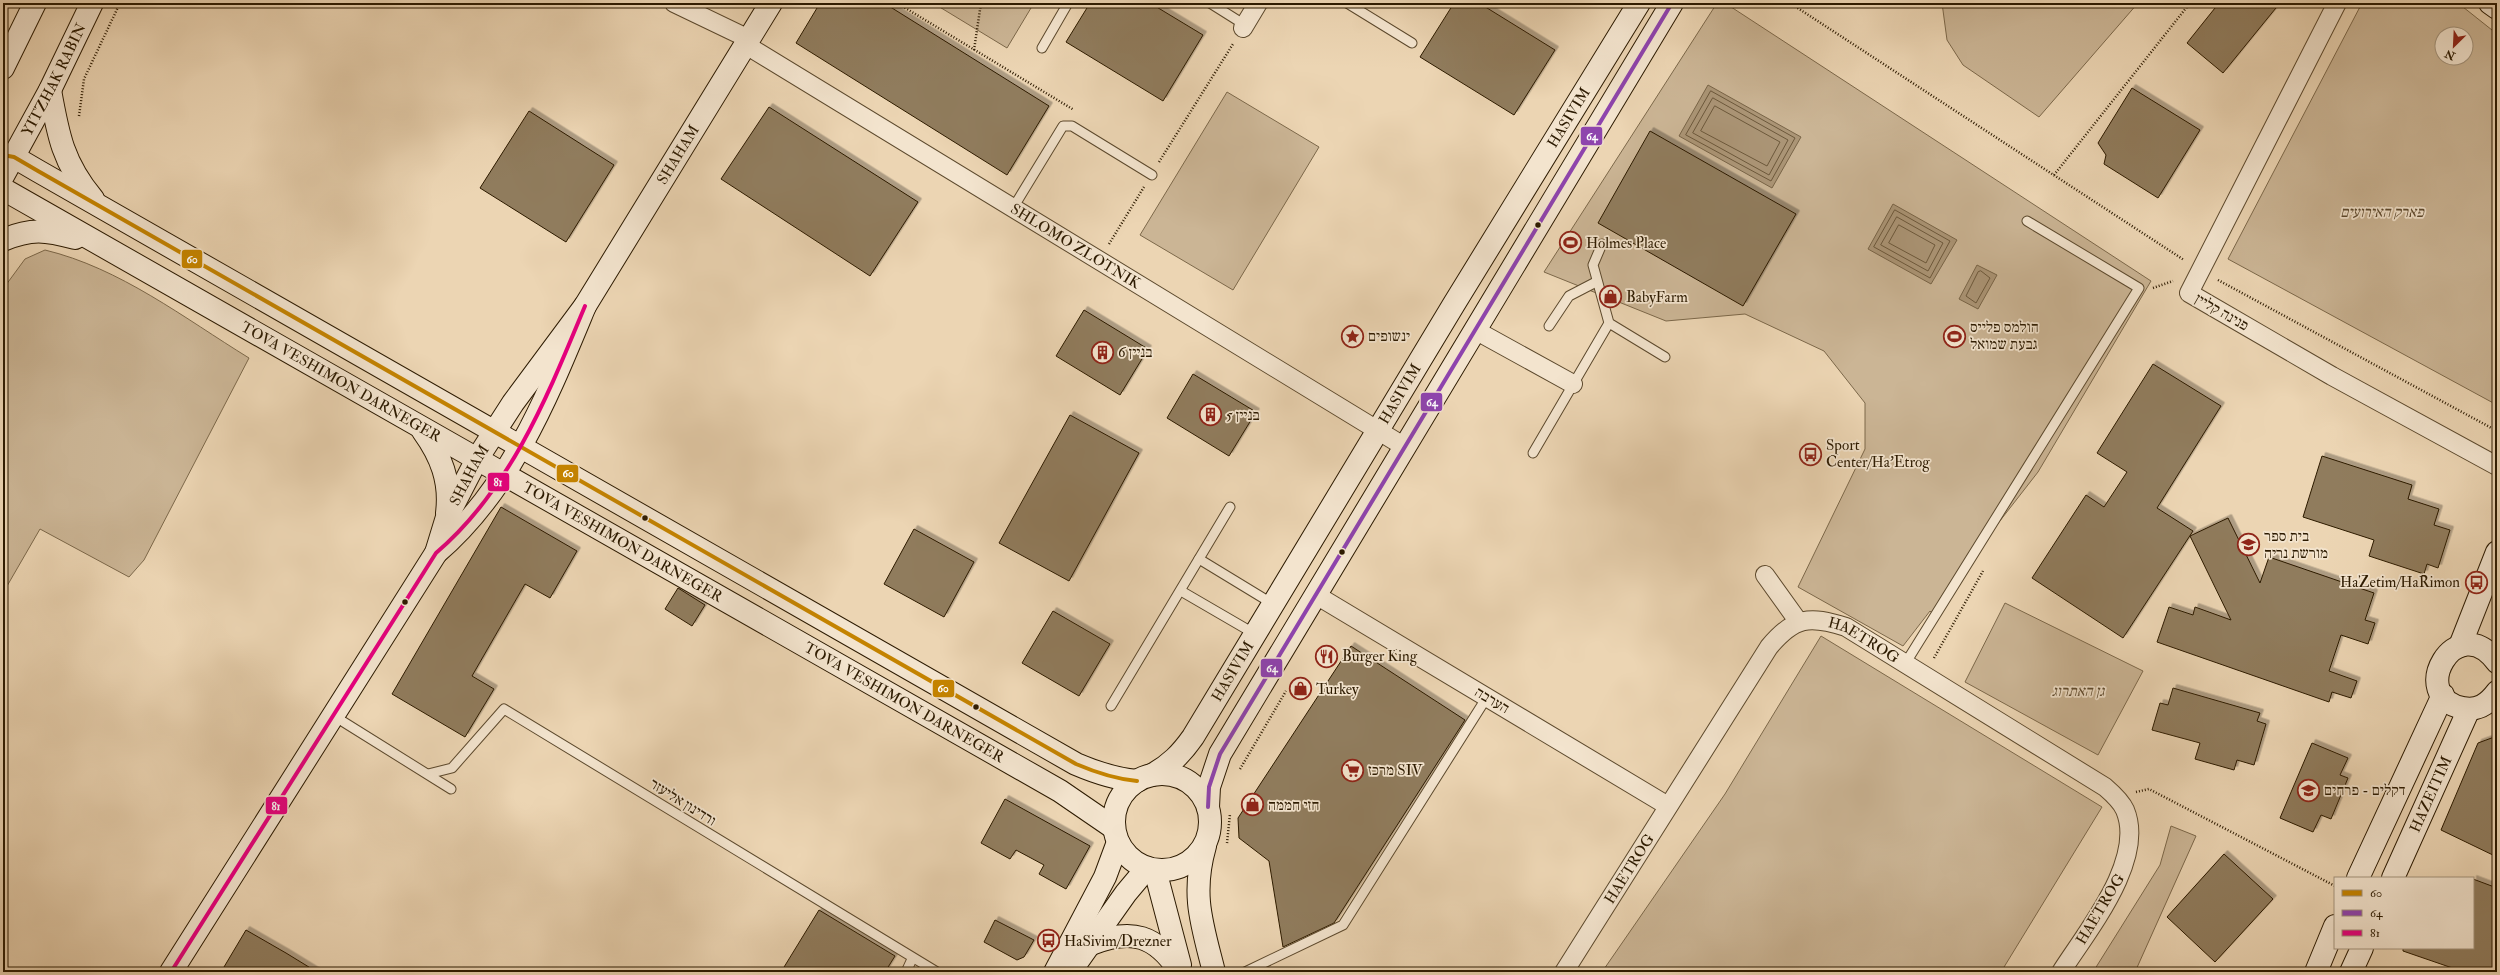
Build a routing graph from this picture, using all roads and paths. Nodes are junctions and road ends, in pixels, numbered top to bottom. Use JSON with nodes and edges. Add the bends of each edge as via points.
{"nodes":[{"id":1,"x":35,"y":3,"type":"edge"},
{"id":2,"x":92,"y":3,"type":"edge"},
{"id":3,"x":674,"y":3,"type":"edge"},
{"id":4,"x":771,"y":3,"type":"edge"},
{"id":5,"x":897,"y":3,"type":"edge"},
{"id":6,"x":981,"y":3,"type":"edge"},
{"id":7,"x":1068,"y":3,"type":"edge"},
{"id":8,"x":1210,"y":3,"type":"edge"},
{"id":9,"x":1258,"y":3,"type":"edge"},
{"id":10,"x":1347,"y":3,"type":"edge"},
{"id":11,"x":1639,"y":3,"type":"edge"},
{"id":12,"x":1672,"y":3,"type":"edge"},
{"id":13,"x":1790,"y":3,"type":"edge"},
{"id":14,"x":2190,"y":3,"type":"edge"},
{"id":15,"x":2338,"y":3,"type":"edge"},
{"id":16,"x":2490,"y":3,"type":"edge"},
{"id":17,"x":2497,"y":8,"type":"edge"},
{"id":18,"x":1244,"y":27,"type":"junction"},
{"id":19,"x":747,"y":42,"type":"junction"},
{"id":20,"x":1412,"y":43,"type":"dead end"},
{"id":21,"x":1042,"y":48,"type":"dead end"},
{"id":22,"x":974,"y":50,"type":"junction"},
{"id":23,"x":3,"y":68,"type":"edge"},
{"id":24,"x":50,"y":90,"type":"junction"},
{"id":25,"x":1080,"y":114,"type":"dead end"},
{"id":26,"x":8,"y":156,"type":"edge"},
{"id":27,"x":1153,"y":158,"type":"dead end"},
{"id":28,"x":1160,"y":162,"type":"junction"},
{"id":29,"x":1152,"y":175,"type":"junction"},
{"id":30,"x":3,"y":176,"type":"edge"},
{"id":31,"x":2054,"y":176,"type":"junction"},
{"id":32,"x":3,"y":189,"type":"edge"},
{"id":33,"x":100,"y":208,"type":"junction"},
{"id":34,"x":1013,"y":208,"type":"junction"},
{"id":35,"x":2027,"y":221,"type":"dead end"},
{"id":36,"x":3,"y":240,"type":"edge"},
{"id":37,"x":1602,"y":244,"type":"dead end"},
{"id":38,"x":102,"y":245,"type":"junction"},
{"id":39,"x":1099,"y":260,"type":"junction"},
{"id":40,"x":2201,"y":271,"type":"junction"},
{"id":41,"x":1596,"y":282,"type":"junction"},
{"id":42,"x":585,"y":306,"type":"junction"},
{"id":43,"x":1609,"y":323,"type":"junction"},
{"id":44,"x":1549,"y":326,"type":"dead end"},
{"id":45,"x":1475,"y":330,"type":"junction"},
{"id":46,"x":1665,"y":357,"type":"dead end"},
{"id":47,"x":1573,"y":384,"type":"junction"},
{"id":48,"x":420,"y":427,"type":"junction"},
{"id":49,"x":1378,"y":430,"type":"junction"},
{"id":50,"x":2497,"y":431,"type":"edge"},
{"id":51,"x":494,"y":432,"type":"junction"},
{"id":52,"x":1405,"y":446,"type":"junction"},
{"id":53,"x":520,"y":447,"type":"junction"},
{"id":54,"x":1533,"y":454,"type":"dead end"},
{"id":55,"x":476,"y":459,"type":"junction"},
{"id":56,"x":2497,"y":466,"type":"edge"},
{"id":57,"x":503,"y":474,"type":"junction"},
{"id":58,"x":1230,"y":506,"type":"dead end"},
{"id":59,"x":447,"y":517,"type":"junction"},
{"id":60,"x":2497,"y":552,"type":"edge"},
{"id":61,"x":436,"y":553,"type":"junction"},
{"id":62,"x":1199,"y":560,"type":"junction"},
{"id":63,"x":1765,"y":575,"type":"dead end"},
{"id":64,"x":1181,"y":591,"type":"junction"},
{"id":65,"x":1316,"y":595,"type":"junction"},
{"id":66,"x":1273,"y":604,"type":"junction"},
{"id":67,"x":1798,"y":621,"type":"junction"},
{"id":68,"x":1255,"y":634,"type":"junction"},
{"id":69,"x":2460,"y":646,"type":"junction"},
{"id":70,"x":2495,"y":652,"type":"edge"},
{"id":71,"x":1905,"y":664,"type":"junction"},
{"id":72,"x":1288,"y":687,"type":"dead end"},
{"id":73,"x":2497,"y":693,"type":"edge"},
{"id":74,"x":2442,"y":696,"type":"junction"},
{"id":75,"x":1487,"y":697,"type":"junction"},
{"id":76,"x":1111,"y":706,"type":"dead end"},
{"id":77,"x":2469,"y":709,"type":"junction"},
{"id":78,"x":334,"y":716,"type":"junction"},
{"id":79,"x":428,"y":774,"type":"junction"},
{"id":80,"x":1236,"y":775,"type":"dead end"},
{"id":81,"x":1144,"y":778,"type":"junction"},
{"id":82,"x":451,"y":789,"type":"dead end"},
{"id":83,"x":2116,"y":796,"type":"junction"},
{"id":84,"x":1668,"y":806,"type":"junction"},
{"id":85,"x":1208,"y":807,"type":"junction"},
{"id":86,"x":1230,"y":812,"type":"dead end"},
{"id":87,"x":1116,"y":835,"type":"junction"},
{"id":88,"x":1207,"y":840,"type":"junction"},
{"id":89,"x":1227,"y":851,"type":"dead end"},
{"id":90,"x":1151,"y":869,"type":"junction"},
{"id":91,"x":2358,"y":877,"type":"edge"},
{"id":92,"x":2393,"y":877,"type":"edge"},
{"id":93,"x":2334,"y":885,"type":"edge"},
{"id":94,"x":2334,"y":928,"type":"edge"},
{"id":95,"x":1091,"y":944,"type":"junction"},
{"id":96,"x":2362,"y":949,"type":"edge"},
{"id":97,"x":912,"y":959,"type":"junction"},
{"id":98,"x":171,"y":972,"type":"edge"},
{"id":99,"x":906,"y":972,"type":"edge"},
{"id":100,"x":937,"y":972,"type":"edge"},
{"id":101,"x":1055,"y":972,"type":"edge"},
{"id":102,"x":1070,"y":972,"type":"edge"},
{"id":103,"x":1181,"y":972,"type":"edge"},
{"id":104,"x":1214,"y":972,"type":"edge"},
{"id":105,"x":1245,"y":972,"type":"edge"},
{"id":106,"x":1564,"y":972,"type":"edge"},
{"id":107,"x":2061,"y":972,"type":"edge"},
{"id":108,"x":2316,"y":972,"type":"edge"},
{"id":109,"x":2351,"y":972,"type":"edge"}],
"edges":[{"from":1,"to":23,"type":"street"},
{"from":2,"to":24,"type":"street","name":"YITZHAK RABIN"},
{"from":3,"to":19,"type":"street","name":"SHLOMO ZLOTNIK"},
{"from":4,"to":19,"type":"street","name":"SHAHAM"},
{"from":5,"to":22,"type":"path"},
{"from":6,"to":22,"type":"path"},
{"from":7,"to":21,"type":"lane"},
{"from":8,"to":18,"type":"lane"},
{"from":9,"to":18,"type":"street"},
{"from":10,"to":20,"type":"lane"},
{"from":11,"to":49,"type":"street","name":"HASIVIM"},
{"from":12,"to":45,"type":"street","name":"HASIVIM"},
{"from":13,"to":31,"type":"path"},
{"from":14,"to":31,"type":"path"},
{"from":15,"to":40,"type":"street","name":"פנינה קליין"},
{"from":16,"to":17,"type":"street"},
{"from":18,"to":28,"type":"path"},
{"from":19,"to":34,"type":"street","name":"SHLOMO ZLOTNIK"},
{"from":19,"to":42,"type":"street","name":"SHAHAM"},
{"from":22,"to":25,"type":"path"},
{"from":24,"to":26,"type":"street","name":"YITZHAK RABIN"},
{"from":24,"to":33,"type":"street","via":[[64,154],[74,174]]},
{"from":26,"to":30,"type":"street","name":"YITZHAK RABIN"},
{"from":26,"to":33,"type":"street","name":"TOVA VESHIMON DARNEGER"},
{"from":27,"to":28,"type":"path"},
{"from":28,"to":29,"type":"path"},
{"from":29,"to":34,"type":"lane","via":[[1072,126],[1063,126]]},
{"from":29,"to":39,"type":"path"},
{"from":31,"to":40,"type":"path"},
{"from":32,"to":38,"type":"street","name":"TOVA VESHIMON DARNEGER"},
{"from":33,"to":51,"type":"street","name":"TOVA VESHIMON DARNEGER"},
{"from":34,"to":39,"type":"street","name":"SHLOMO ZLOTNIK"},
{"from":35,"to":71,"type":"lane","via":[[2139,288]]},
{"from":36,"to":38,"type":"street","via":[[34,230],[55,232]]},
{"from":37,"to":41,"type":"lane","via":[[1593,265]]},
{"from":38,"to":48,"type":"street","name":"TOVA VESHIMON DARNEGER"},
{"from":39,"to":49,"type":"street","name":"SHLOMO ZLOTNIK"},
{"from":40,"to":50,"type":"path"},
{"from":40,"to":56,"type":"street","name":"פנינה קליין","via":[[2190,293],[2332,376]]},
{"from":41,"to":43,"type":"lane"},
{"from":41,"to":44,"type":"lane","via":[[1568,296]]},
{"from":42,"to":51,"type":"street","name":"SHAHAM"},
{"from":42,"to":53,"type":"street","name":"SHAHAM","via":[[547,398]]},
{"from":43,"to":46,"type":"lane"},
{"from":43,"to":47,"type":"lane"},
{"from":45,"to":47,"type":"street"},
{"from":45,"to":52,"type":"street","name":"HASIVIM"},
{"from":47,"to":54,"type":"lane"},
{"from":48,"to":55,"type":"street","name":"TOVA VESHIMON DARNEGER"},
{"from":48,"to":59,"type":"street","via":[[442,460],[448,490]]},
{"from":49,"to":52,"type":"street","name":"SHLOMO ZLOTNIK"},
{"from":49,"to":66,"type":"street","name":"HASIVIM"},
{"from":51,"to":53,"type":"street","name":"TOVA VESHIMON DARNEGER"},
{"from":51,"to":55,"type":"street","name":"SHAHAM"},
{"from":52,"to":65,"type":"street","name":"HASIVIM"},
{"from":53,"to":57,"type":"street","name":"SHAHAM"},
{"from":53,"to":81,"type":"street","name":"TOVA VESHIMON DARNEGER","via":[[1076,764],[1119,780]]},
{"from":55,"to":57,"type":"street","name":"TOVA VESHIMON DARNEGER"},
{"from":55,"to":59,"type":"street","name":"SHAHAM"},
{"from":57,"to":61,"type":"street","name":"SHAHAM","via":[[471,520]]},
{"from":57,"to":87,"type":"street","name":"TOVA VESHIMON DARNEGER","via":[[1054,787]]},
{"from":58,"to":62,"type":"lane"},
{"from":59,"to":61,"type":"street","name":"SHAHAM"},
{"from":60,"to":69,"type":"street"},
{"from":61,"to":78,"type":"street","name":"SHAHAM"},
{"from":62,"to":64,"type":"lane"},
{"from":62,"to":66,"type":"lane"},
{"from":63,"to":67,"type":"street"},
{"from":64,"to":68,"type":"lane"},
{"from":64,"to":76,"type":"lane"},
{"from":65,"to":75,"type":"street","name":"הערבה"},
{"from":65,"to":85,"type":"street","name":"HASIVIM","via":[[1220,754],[1209,787]]},
{"from":66,"to":68,"type":"street","name":"HASIVIM"},
{"from":67,"to":71,"type":"street","name":"HAETROG","via":[[1813,620],[1846,627]]},
{"from":67,"to":84,"type":"street","name":"HAETROG","via":[[1782,631],[1769,647]]},
{"from":68,"to":81,"type":"street","name":"HASIVIM","via":[[1181,754],[1170,764]]},
{"from":69,"to":70,"type":"street"},
{"from":69,"to":74,"type":"street","via":[[2447,654],[2439,666],[2438,686]]},
{"from":71,"to":83,"type":"street","name":"HAETROG"},
{"from":72,"to":80,"type":"path"},
{"from":73,"to":77,"type":"street","via":[[2479,708]]},
{"from":74,"to":77,"type":"street","via":[[2449,703]]},
{"from":74,"to":91,"type":"street","name":"HAZEITIM"},
{"from":75,"to":84,"type":"street","name":"הערבה"},
{"from":75,"to":105,"type":"lane","via":[[1343,926]]},
{"from":77,"to":92,"type":"street","name":"HAZEITIM"},
{"from":78,"to":79,"type":"lane"},
{"from":78,"to":98,"type":"street","name":"SHAHAM"},
{"from":79,"to":82,"type":"lane"},
{"from":79,"to":97,"type":"lane","name":"ורדינון אליעזר","via":[[452,768],[504,709]]},
{"from":81,"to":85,"type":"street","via":[[1166,774],[1186,781],[1202,794]]},
{"from":81,"to":87,"type":"street","via":[[1126,790],[1119,801],[1115,814]]},
{"from":83,"to":93,"type":"path","via":[[2149,788]]},
{"from":83,"to":107,"type":"street","name":"HAETROG","via":[[2125,809],[2129,825],[2128,851],[2123,871]]},
{"from":84,"to":106,"type":"street","name":"HAETROG"},
{"from":85,"to":88,"type":"street","via":[[1210,824]]},
{"from":86,"to":89,"type":"path"},
{"from":87,"to":90,"type":"street","via":[[1125,853]]},
{"from":87,"to":101,"type":"street","via":[[1105,877]]},
{"from":88,"to":90,"type":"street","via":[[1199,854],[1186,864],[1171,869]]},
{"from":88,"to":104,"type":"street","via":[[1198,870],[1197,896]]},
{"from":90,"to":95,"type":"street","via":[[1126,893]]},
{"from":90,"to":103,"type":"street"},
{"from":94,"to":108,"type":"street"},
{"from":95,"to":102,"type":"street"},
{"from":95,"to":103,"type":"street","via":[[1110,936],[1137,936],[1161,948]]},
{"from":96,"to":109,"type":"street"},
{"from":97,"to":99,"type":"lane"},
{"from":97,"to":100,"type":"lane","name":"ורדינון אליעזר"}]}
